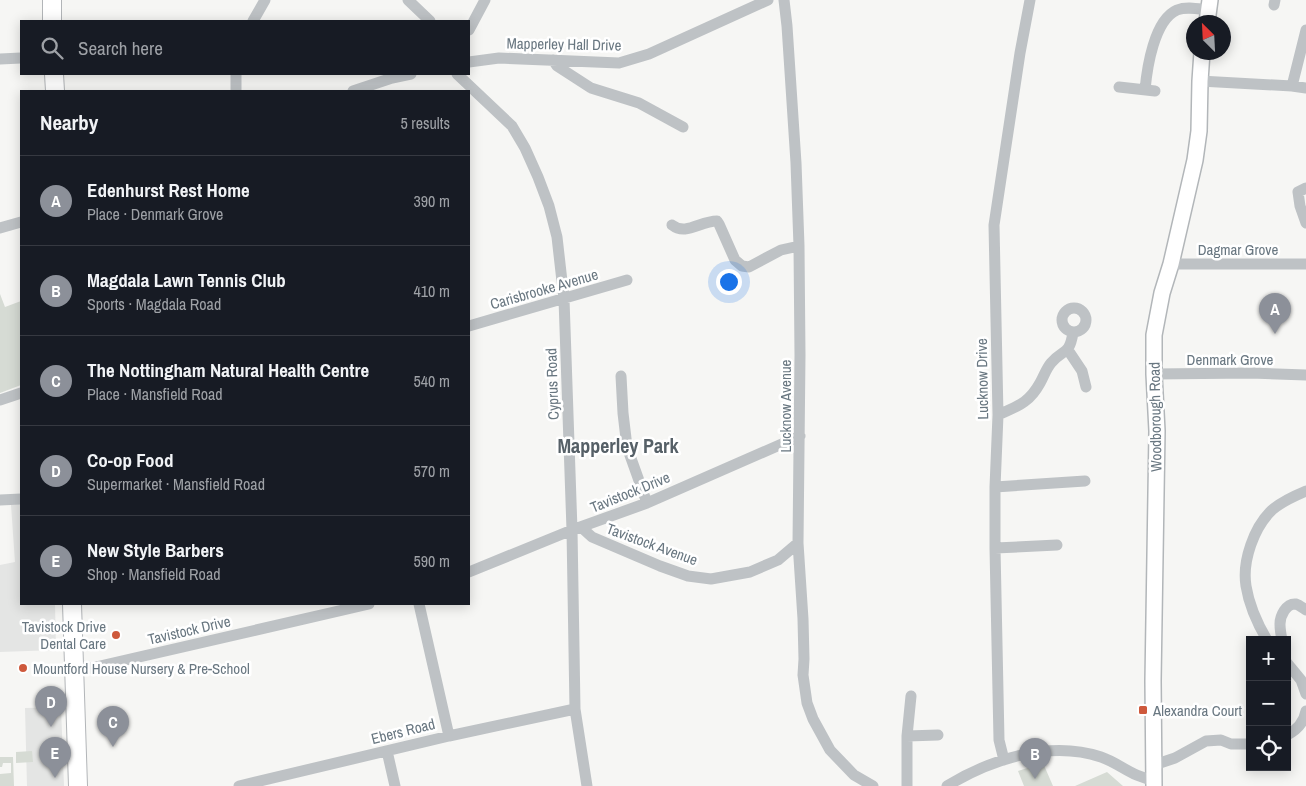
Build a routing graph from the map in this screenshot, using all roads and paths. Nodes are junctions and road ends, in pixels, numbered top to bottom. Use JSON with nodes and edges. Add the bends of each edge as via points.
{"nodes":[{"id":1,"x":52,"y":0,"type":"edge"},
{"id":2,"x":265,"y":0,"type":"edge"},
{"id":3,"x":408,"y":0,"type":"edge"},
{"id":4,"x":485,"y":0,"type":"edge"},
{"id":5,"x":768,"y":0,"type":"edge"},
{"id":6,"x":784,"y":0,"type":"edge"},
{"id":7,"x":1030,"y":0,"type":"edge"},
{"id":8,"x":1208,"y":11,"type":"edge"},
{"id":9,"x":52,"y":20,"type":"edge"},
{"id":10,"x":254,"y":20,"type":"edge"},
{"id":11,"x":429,"y":20,"type":"edge"},
{"id":12,"x":470,"y":28,"type":"edge"},
{"id":13,"x":1306,"y":30,"type":"edge"},
{"id":14,"x":20,"y":58,"type":"edge"},
{"id":15,"x":0,"y":60,"type":"edge"},
{"id":16,"x":553,"y":60,"type":"junction"},
{"id":17,"x":1201,"y":60,"type":"edge"},
{"id":18,"x":470,"y":62,"type":"edge"},
{"id":19,"x":54,"y":75,"type":"edge"},
{"id":20,"x":236,"y":75,"type":"edge"},
{"id":21,"x":406,"y":75,"type":"edge"},
{"id":22,"x":458,"y":75,"type":"edge"},
{"id":23,"x":392,"y":78,"type":"junction"},
{"id":24,"x":1200,"y":81,"type":"junction"},
{"id":25,"x":1292,"y":86,"type":"junction"},
{"id":26,"x":1119,"y":87,"type":"dead end"},
{"id":27,"x":1306,"y":88,"type":"edge"},
{"id":28,"x":55,"y":90,"type":"edge"},
{"id":29,"x":236,"y":90,"type":"edge"},
{"id":30,"x":356,"y":90,"type":"edge"},
{"id":31,"x":392,"y":90,"type":"edge"},
{"id":32,"x":683,"y":127,"type":"dead end"},
{"id":33,"x":1292,"y":181,"type":"dead end"},
{"id":34,"x":1303,"y":189,"type":"edge"},
{"id":35,"x":20,"y":222,"type":"edge"},
{"id":36,"x":1306,"y":223,"type":"edge"},
{"id":37,"x":672,"y":225,"type":"dead end"},
{"id":38,"x":0,"y":228,"type":"edge"},
{"id":39,"x":799,"y":246,"type":"junction"},
{"id":40,"x":1171,"y":264,"type":"junction"},
{"id":41,"x":1306,"y":264,"type":"edge"},
{"id":42,"x":627,"y":280,"type":"dead end"},
{"id":43,"x":564,"y":299,"type":"junction"},
{"id":44,"x":470,"y":326,"type":"edge"},
{"id":45,"x":1073,"y":333,"type":"dead end"},
{"id":46,"x":1068,"y":350,"type":"junction"},
{"id":47,"x":1154,"y":374,"type":"junction"},
{"id":48,"x":1306,"y":375,"type":"edge"},
{"id":49,"x":621,"y":376,"type":"dead end"},
{"id":50,"x":1086,"y":387,"type":"dead end"},
{"id":51,"x":20,"y":392,"type":"edge"},
{"id":52,"x":0,"y":400,"type":"edge"},
{"id":53,"x":998,"y":415,"type":"junction"},
{"id":54,"x":800,"y":436,"type":"junction"},
{"id":55,"x":1085,"y":481,"type":"dead end"},
{"id":56,"x":995,"y":486,"type":"junction"},
{"id":57,"x":1306,"y":491,"type":"edge"},
{"id":58,"x":20,"y":499,"type":"edge"},
{"id":59,"x":0,"y":500,"type":"edge"},
{"id":60,"x":647,"y":503,"type":"junction"},
{"id":61,"x":577,"y":529,"type":"junction"},
{"id":62,"x":798,"y":543,"type":"junction"},
{"id":63,"x":1056,"y":545,"type":"dead end"},
{"id":64,"x":995,"y":548,"type":"junction"},
{"id":65,"x":470,"y":572,"type":"edge"},
{"id":66,"x":72,"y":605,"type":"edge"},
{"id":67,"x":365,"y":605,"type":"edge"},
{"id":68,"x":419,"y":605,"type":"edge"},
{"id":69,"x":1306,"y":610,"type":"edge"},
{"id":70,"x":1265,"y":636,"type":"edge"},
{"id":71,"x":1282,"y":636,"type":"edge"},
{"id":72,"x":1291,"y":668,"type":"edge"},
{"id":73,"x":74,"y":672,"type":"junction"},
{"id":74,"x":1306,"y":694,"type":"edge"},
{"id":75,"x":911,"y":696,"type":"dead end"},
{"id":76,"x":575,"y":709,"type":"junction"},
{"id":77,"x":1306,"y":711,"type":"edge"},
{"id":78,"x":1291,"y":733,"type":"edge"},
{"id":79,"x":938,"y":735,"type":"dead end"},
{"id":80,"x":450,"y":736,"type":"junction"},
{"id":81,"x":907,"y":736,"type":"junction"},
{"id":82,"x":1246,"y":744,"type":"edge"},
{"id":83,"x":387,"y":751,"type":"junction"},
{"id":84,"x":1004,"y":760,"type":"junction"},
{"id":85,"x":1154,"y":763,"type":"junction"},
{"id":86,"x":1154,"y":783,"type":"edge"},
{"id":87,"x":78,"y":786,"type":"edge"},
{"id":88,"x":239,"y":786,"type":"edge"},
{"id":89,"x":395,"y":786,"type":"edge"},
{"id":90,"x":587,"y":786,"type":"edge"},
{"id":91,"x":873,"y":786,"type":"edge"},
{"id":92,"x":907,"y":786,"type":"edge"},
{"id":93,"x":947,"y":786,"type":"edge"}],
"edges":[{"from":1,"to":9,"type":"highway"},
{"from":2,"to":10,"type":"street"},
{"from":3,"to":11,"type":"street"},
{"from":4,"to":12,"type":"street"},
{"from":5,"to":16,"type":"street","name":"Mapperley Hall Drive","via":[[649,54],[619,63]]},
{"from":6,"to":39,"type":"street","name":"Lucknow Avenue"},
{"from":7,"to":53,"type":"street","name":"Lucknow Drive","via":[[994,225]]},
{"from":8,"to":26,"type":"street","via":[[1177,10],[1164,21],[1149,56],[1146,71],[1150,91]]},
{"from":13,"to":25,"type":"street"},
{"from":14,"to":15,"type":"street"},
{"from":16,"to":18,"type":"street","name":"Mapperley Hall Drive","via":[[498,58]]},
{"from":16,"to":32,"type":"street","via":[[591,88],[639,103]]},
{"from":17,"to":24,"type":"main road","name":"Woodborough Road"},
{"from":19,"to":28,"type":"highway"},
{"from":20,"to":29,"type":"street"},
{"from":21,"to":23,"type":"street"},
{"from":22,"to":43,"type":"street","name":"Cyprus Road","via":[[512,126],[525,148],[549,206],[557,237]]},
{"from":23,"to":30,"type":"street"},
{"from":23,"to":31,"type":"street"},
{"from":24,"to":25,"type":"street"},
{"from":24,"to":40,"type":"main road","name":"Woodborough Road","via":[[1195,160]]},
{"from":25,"to":27,"type":"street"},
{"from":33,"to":34,"type":"street"},
{"from":34,"to":36,"type":"street","via":[[1298,192]]},
{"from":35,"to":38,"type":"street"},
{"from":37,"to":39,"type":"street","via":[[682,230],[717,222],[735,260],[742,266],[749,267],[781,250]]},
{"from":39,"to":54,"type":"street","name":"Lucknow Avenue"},
{"from":40,"to":41,"type":"street","name":"Dagmar Grove"},
{"from":40,"to":47,"type":"main road","name":"Woodborough Road","via":[[1154,335]]},
{"from":42,"to":43,"type":"street","name":"Carisbrooke Avenue"},
{"from":43,"to":44,"type":"street","name":"Carisbrooke Avenue"},
{"from":43,"to":61,"type":"street","name":"Cyprus Road"},
{"from":45,"to":46,"type":"street"},
{"from":46,"to":50,"type":"street","via":[[1082,371]]},
{"from":46,"to":53,"type":"street","via":[[1052,362],[1025,402]]},
{"from":47,"to":48,"type":"street","name":"Denmark Grove"},
{"from":47,"to":85,"type":"main road","name":"Woodborough Road","via":[[1157,431]]},
{"from":49,"to":60,"type":"street","via":[[627,447]]},
{"from":51,"to":52,"type":"street"},
{"from":53,"to":56,"type":"street","name":"Lucknow Drive"},
{"from":54,"to":60,"type":"street","name":"Tavistock Drive"},
{"from":54,"to":62,"type":"street","name":"Lucknow Avenue"},
{"from":55,"to":56,"type":"street"},
{"from":56,"to":64,"type":"street","name":"Lucknow Drive"},
{"from":57,"to":70,"type":"street","via":[[1280,504],[1267,516],[1249,550],[1246,584],[1249,600]]},
{"from":58,"to":59,"type":"street"},
{"from":60,"to":61,"type":"street","name":"Tavistock Drive"},
{"from":61,"to":62,"type":"street","name":"Tavistock Avenue","via":[[660,566],[688,576],[711,579],[750,572],[778,560]]},
{"from":61,"to":65,"type":"street","name":"Tavistock Drive"},
{"from":61,"to":76,"type":"street","name":"Cyprus Road"},
{"from":62,"to":91,"type":"street","name":"Lucknow Avenue","via":[[807,703],[830,750],[854,775]]},
{"from":63,"to":64,"type":"street"},
{"from":64,"to":84,"type":"street","name":"Lucknow Drive","via":[[999,740]]},
{"from":66,"to":73,"type":"highway"},
{"from":67,"to":73,"type":"street","name":"Tavistock Drive"},
{"from":68,"to":80,"type":"street"},
{"from":69,"to":71,"type":"street","via":[[1297,604],[1291,604],[1284,610],[1280,617]]},
{"from":72,"to":74,"type":"street"},
{"from":73,"to":87,"type":"highway"},
{"from":75,"to":81,"type":"street"},
{"from":76,"to":80,"type":"street","name":"Ebers Road"},
{"from":76,"to":90,"type":"street","name":"Cyprus Road"},
{"from":77,"to":78,"type":"street","via":[[1301,725]]},
{"from":79,"to":81,"type":"street"},
{"from":80,"to":83,"type":"street","name":"Ebers Road"},
{"from":81,"to":92,"type":"street"},
{"from":82,"to":85,"type":"street","via":[[1206,741],[1176,758]]},
{"from":83,"to":88,"type":"street","name":"Ebers Road"},
{"from":83,"to":89,"type":"street"},
{"from":84,"to":86,"type":"street","via":[[1056,750],[1079,752],[1110,760]]},
{"from":84,"to":93,"type":"street"},
{"from":85,"to":86,"type":"main road","name":"Woodborough Road"}]}
